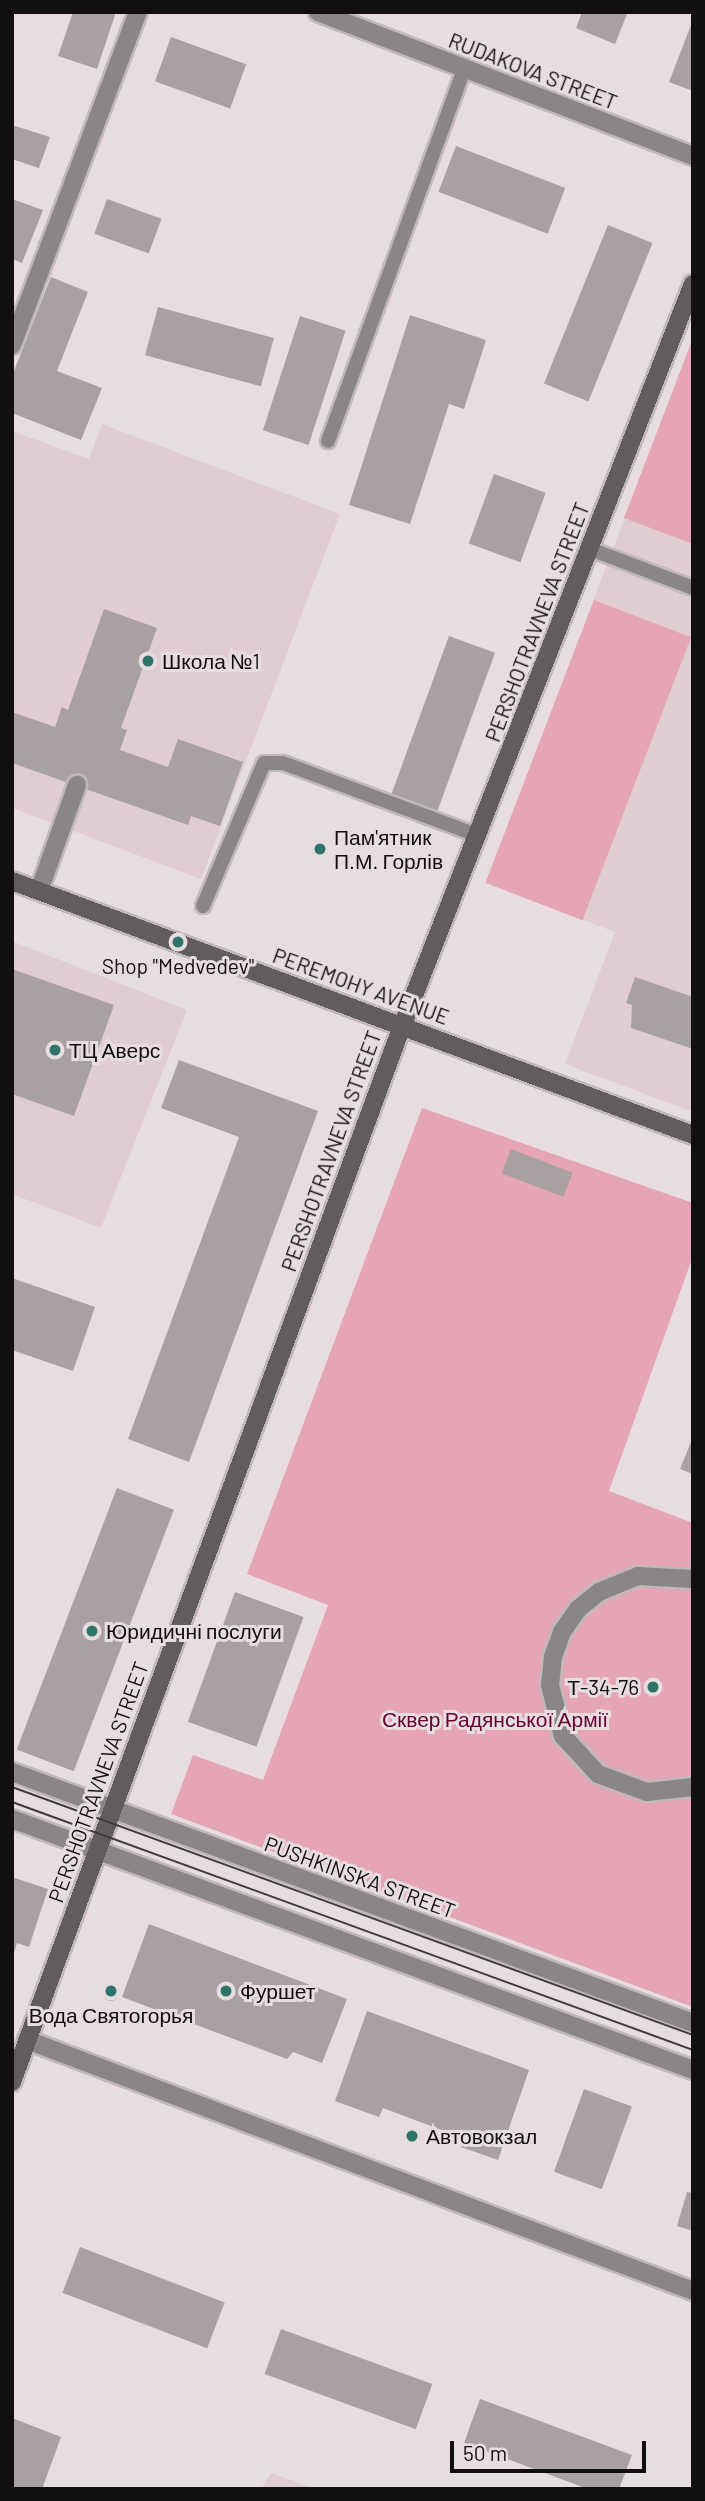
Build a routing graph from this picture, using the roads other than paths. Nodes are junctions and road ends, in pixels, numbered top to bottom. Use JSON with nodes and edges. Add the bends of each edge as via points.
{"nodes":[{"id":1,"x":138,"y":12,"type":"edge"},
{"id":2,"x":318,"y":12,"type":"edge"},
{"id":3,"x":464,"y":68,"type":"junction"},
{"id":4,"x":693,"y":156,"type":"edge"},
{"id":5,"x":693,"y":284,"type":"edge"},
{"id":6,"x":12,"y":345,"type":"edge"},
{"id":7,"x":328,"y":441,"type":"dead end"},
{"id":8,"x":590,"y":549,"type":"junction"},
{"id":9,"x":693,"y":588,"type":"edge"},
{"id":10,"x":77,"y":785,"type":"dead end"},
{"id":11,"x":479,"y":835,"type":"junction"},
{"id":12,"x":12,"y":881,"type":"edge"},
{"id":13,"x":39,"y":891,"type":"junction"},
{"id":14,"x":203,"y":906,"type":"dead end"},
{"id":15,"x":402,"y":1026,"type":"junction"},
{"id":16,"x":693,"y":1135,"type":"edge"},
{"id":17,"x":693,"y":1579,"type":"edge"},
{"id":18,"x":12,"y":1772,"type":"edge"},
{"id":19,"x":693,"y":1787,"type":"edge"},
{"id":20,"x":112,"y":1809,"type":"junction"},
{"id":21,"x":12,"y":1819,"type":"edge"},
{"id":22,"x":98,"y":1851,"type":"junction"},
{"id":23,"x":693,"y":2023,"type":"edge"},
{"id":24,"x":27,"y":2040,"type":"junction"},
{"id":25,"x":693,"y":2070,"type":"edge"},
{"id":26,"x":12,"y":2082,"type":"edge"},
{"id":27,"x":693,"y":2291,"type":"edge"}],
"edges":[{"from":1,"to":6,"type":"street"},
{"from":2,"to":3,"type":"street","name":"RUDAKOVA STREET"},
{"from":3,"to":4,"type":"street","name":"RUDAKOVA STREET"},
{"from":3,"to":7,"type":"lane"},
{"from":5,"to":8,"type":"main road","name":"PERSHOTRAVNEVA STREET"},
{"from":8,"to":9,"type":"lane"},
{"from":8,"to":11,"type":"main road","name":"PERSHOTRAVNEVA STREET"},
{"from":10,"to":13,"type":"street"},
{"from":11,"to":14,"type":"lane","via":[[284,763],[264,763]]},
{"from":11,"to":15,"type":"main road","name":"PERSHOTRAVNEVA STREET"},
{"from":12,"to":13,"type":"main road","name":"PEREMOHY AVENUE"},
{"from":13,"to":15,"type":"main road","name":"PEREMOHY AVENUE"},
{"from":15,"to":16,"type":"main road","name":"PEREMOHY AVENUE"},
{"from":15,"to":20,"type":"main road","name":"PERSHOTRAVNEVA STREET"},
{"from":17,"to":19,"type":"street","via":[[638,1576],[599,1592],[578,1609],[562,1632],[552,1657],[550,1685],[563,1736],[598,1774],[622,1787],[647,1792]]},
{"from":18,"to":20,"type":"street","name":"PUSHKINSKA STREET"},
{"from":20,"to":22,"type":"main road","name":"PERSHOTRAVNEVA STREET"},
{"from":20,"to":23,"type":"street","name":"PUSHKINSKA STREET"},
{"from":21,"to":22,"type":"street"},
{"from":22,"to":24,"type":"main road","name":"PERSHOTRAVNEVA STREET"},
{"from":22,"to":25,"type":"street"},
{"from":24,"to":26,"type":"main road","name":"PERSHOTRAVNEVA STREET"},
{"from":24,"to":27,"type":"street"}]}
